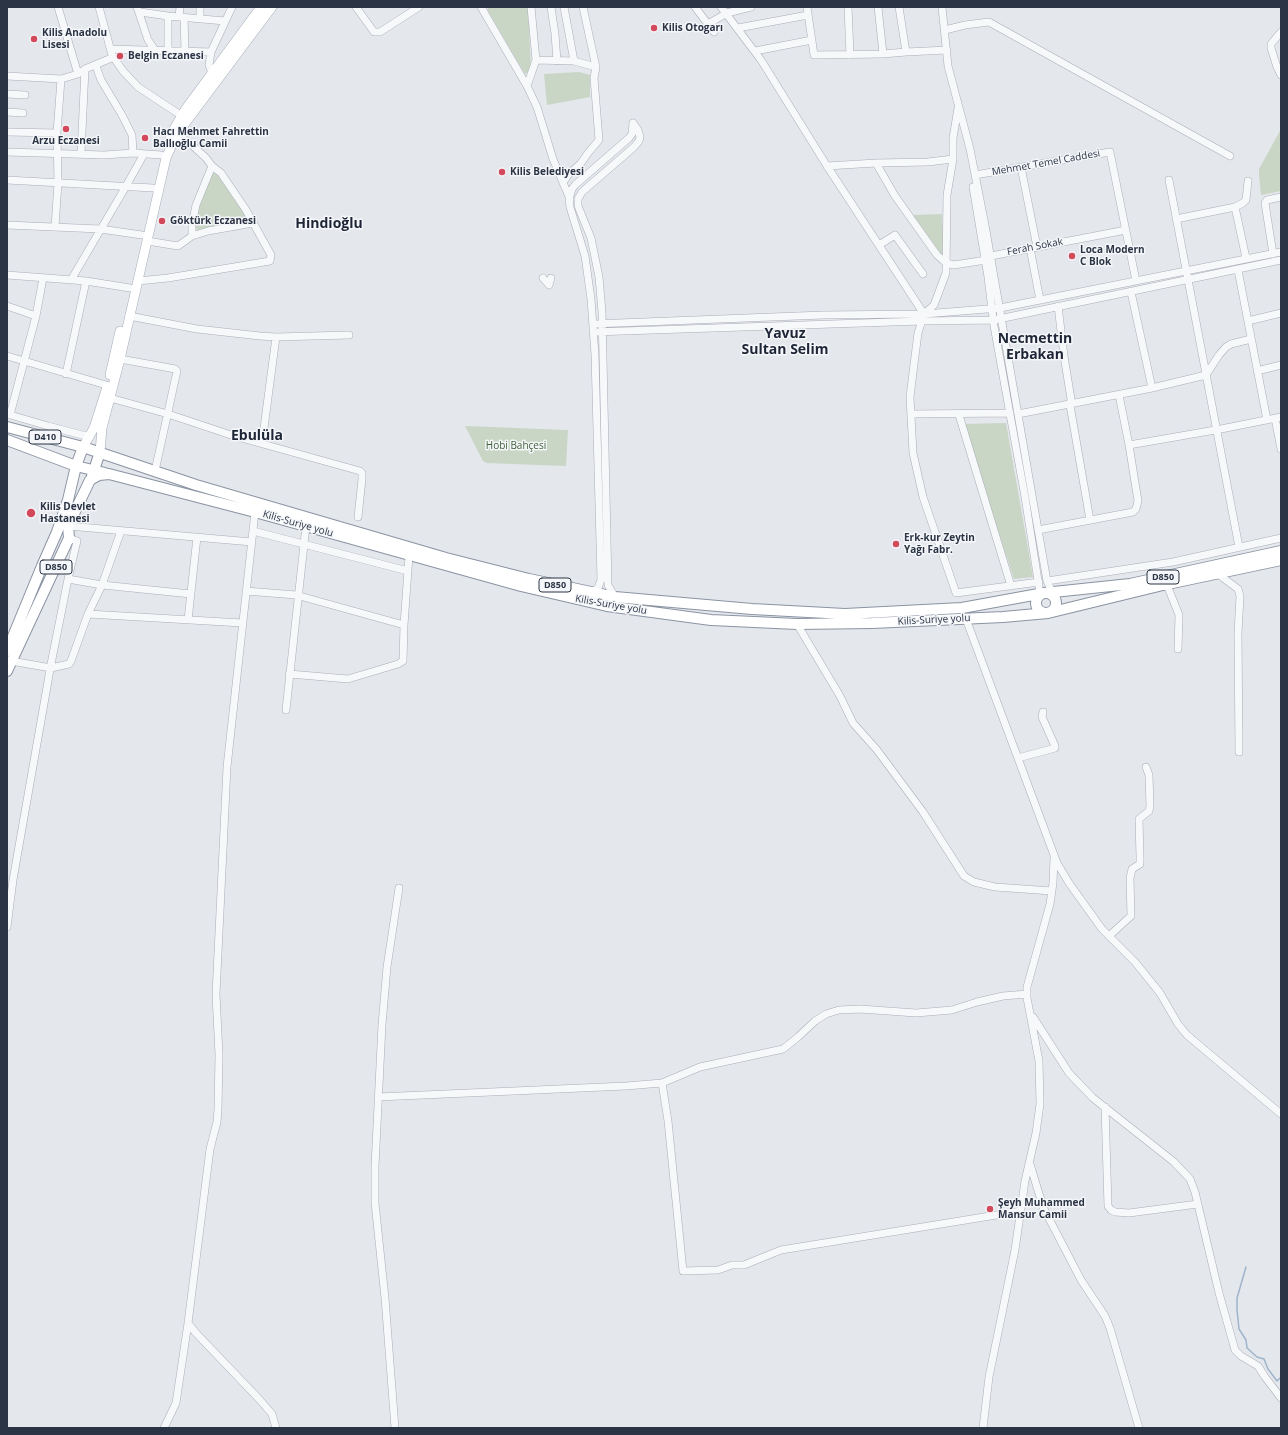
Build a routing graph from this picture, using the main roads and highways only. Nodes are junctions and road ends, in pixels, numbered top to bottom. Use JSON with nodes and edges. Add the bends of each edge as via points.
{"nodes":[{"id":1,"x":261,"y":7,"type":"edge"},
{"id":2,"x":272,"y":7,"type":"edge"},
{"id":3,"x":216,"y":75,"type":"junction"},
{"id":4,"x":184,"y":119,"type":"junction"},
{"id":5,"x":144,"y":238,"type":"junction"},
{"id":6,"x":110,"y":386,"type":"junction"},
{"id":7,"x":7,"y":427,"type":"edge"},
{"id":8,"x":7,"y":440,"type":"edge"},
{"id":9,"x":83,"y":447,"type":"junction"},
{"id":10,"x":100,"y":452,"type":"junction"},
{"id":11,"x":76,"y":466,"type":"junction"},
{"id":12,"x":95,"y":470,"type":"junction"},
{"id":13,"x":109,"y":474,"type":"junction"},
{"id":14,"x":90,"y":480,"type":"junction"},
{"id":15,"x":1281,"y":550,"type":"edge"},
{"id":16,"x":1281,"y":560,"type":"edge"},
{"id":17,"x":1045,"y":595,"type":"junction"},
{"id":18,"x":1048,"y":613,"type":"junction"},
{"id":19,"x":9,"y":656,"type":"edge"},
{"id":20,"x":7,"y":671,"type":"edge"}],
"edges":[{"from":1,"to":3,"type":"main road"},
{"from":2,"to":3,"type":"main road"},
{"from":3,"to":4,"type":"main road"},
{"from":4,"to":5,"type":"main road","via":[[166,158]]},
{"from":4,"to":5,"type":"main road","via":[[172,130],[161,155]]},
{"from":5,"to":6,"type":"main road","via":[[130,288]]},
{"from":5,"to":6,"type":"main road","via":[[138,281],[120,359]]},
{"from":6,"to":9,"type":"main road","via":[[94,428]]},
{"from":6,"to":10,"type":"main road"},
{"from":7,"to":9,"type":"highway","number":"D410"},
{"from":8,"to":11,"type":"highway","number":"D410"},
{"from":9,"to":10,"type":"highway","number":"D850"},
{"from":9,"to":11,"type":"highway","number":"D850"},
{"from":10,"to":12,"type":"highway"},
{"from":10,"to":17,"type":"highway","number":"D850","via":[[203,487],[446,558],[615,597],[845,614],[962,608]]},
{"from":11,"to":12,"type":"highway","name":"Kilis-Suriye yolu"},
{"from":11,"to":19,"type":"highway","number":"D850","via":[[57,532]]},
{"from":12,"to":13,"type":"highway","name":"Kilis-Suriye yolu"},
{"from":12,"to":14,"type":"highway"},
{"from":13,"to":14,"type":"highway","via":[[99,475]]},
{"from":13,"to":18,"type":"highway","name":"Kilis-Suriye yolu","number":"D850","via":[[521,586],[607,606],[711,620],[797,624],[872,623]]},
{"from":14,"to":19,"type":"highway","number":"D850","via":[[72,527],[73,539]]},
{"from":15,"to":17,"type":"highway","number":"D850","via":[[1130,584]]},
{"from":16,"to":18,"type":"highway","name":"Kilis-Suriye yolu","number":"D850"},
{"from":17,"to":18,"type":"highway","via":[[1057,605]]},
{"from":17,"to":18,"type":"highway","via":[[1036,602],[1042,613]]},
{"from":19,"to":20,"type":"highway","number":"D850"}]}
